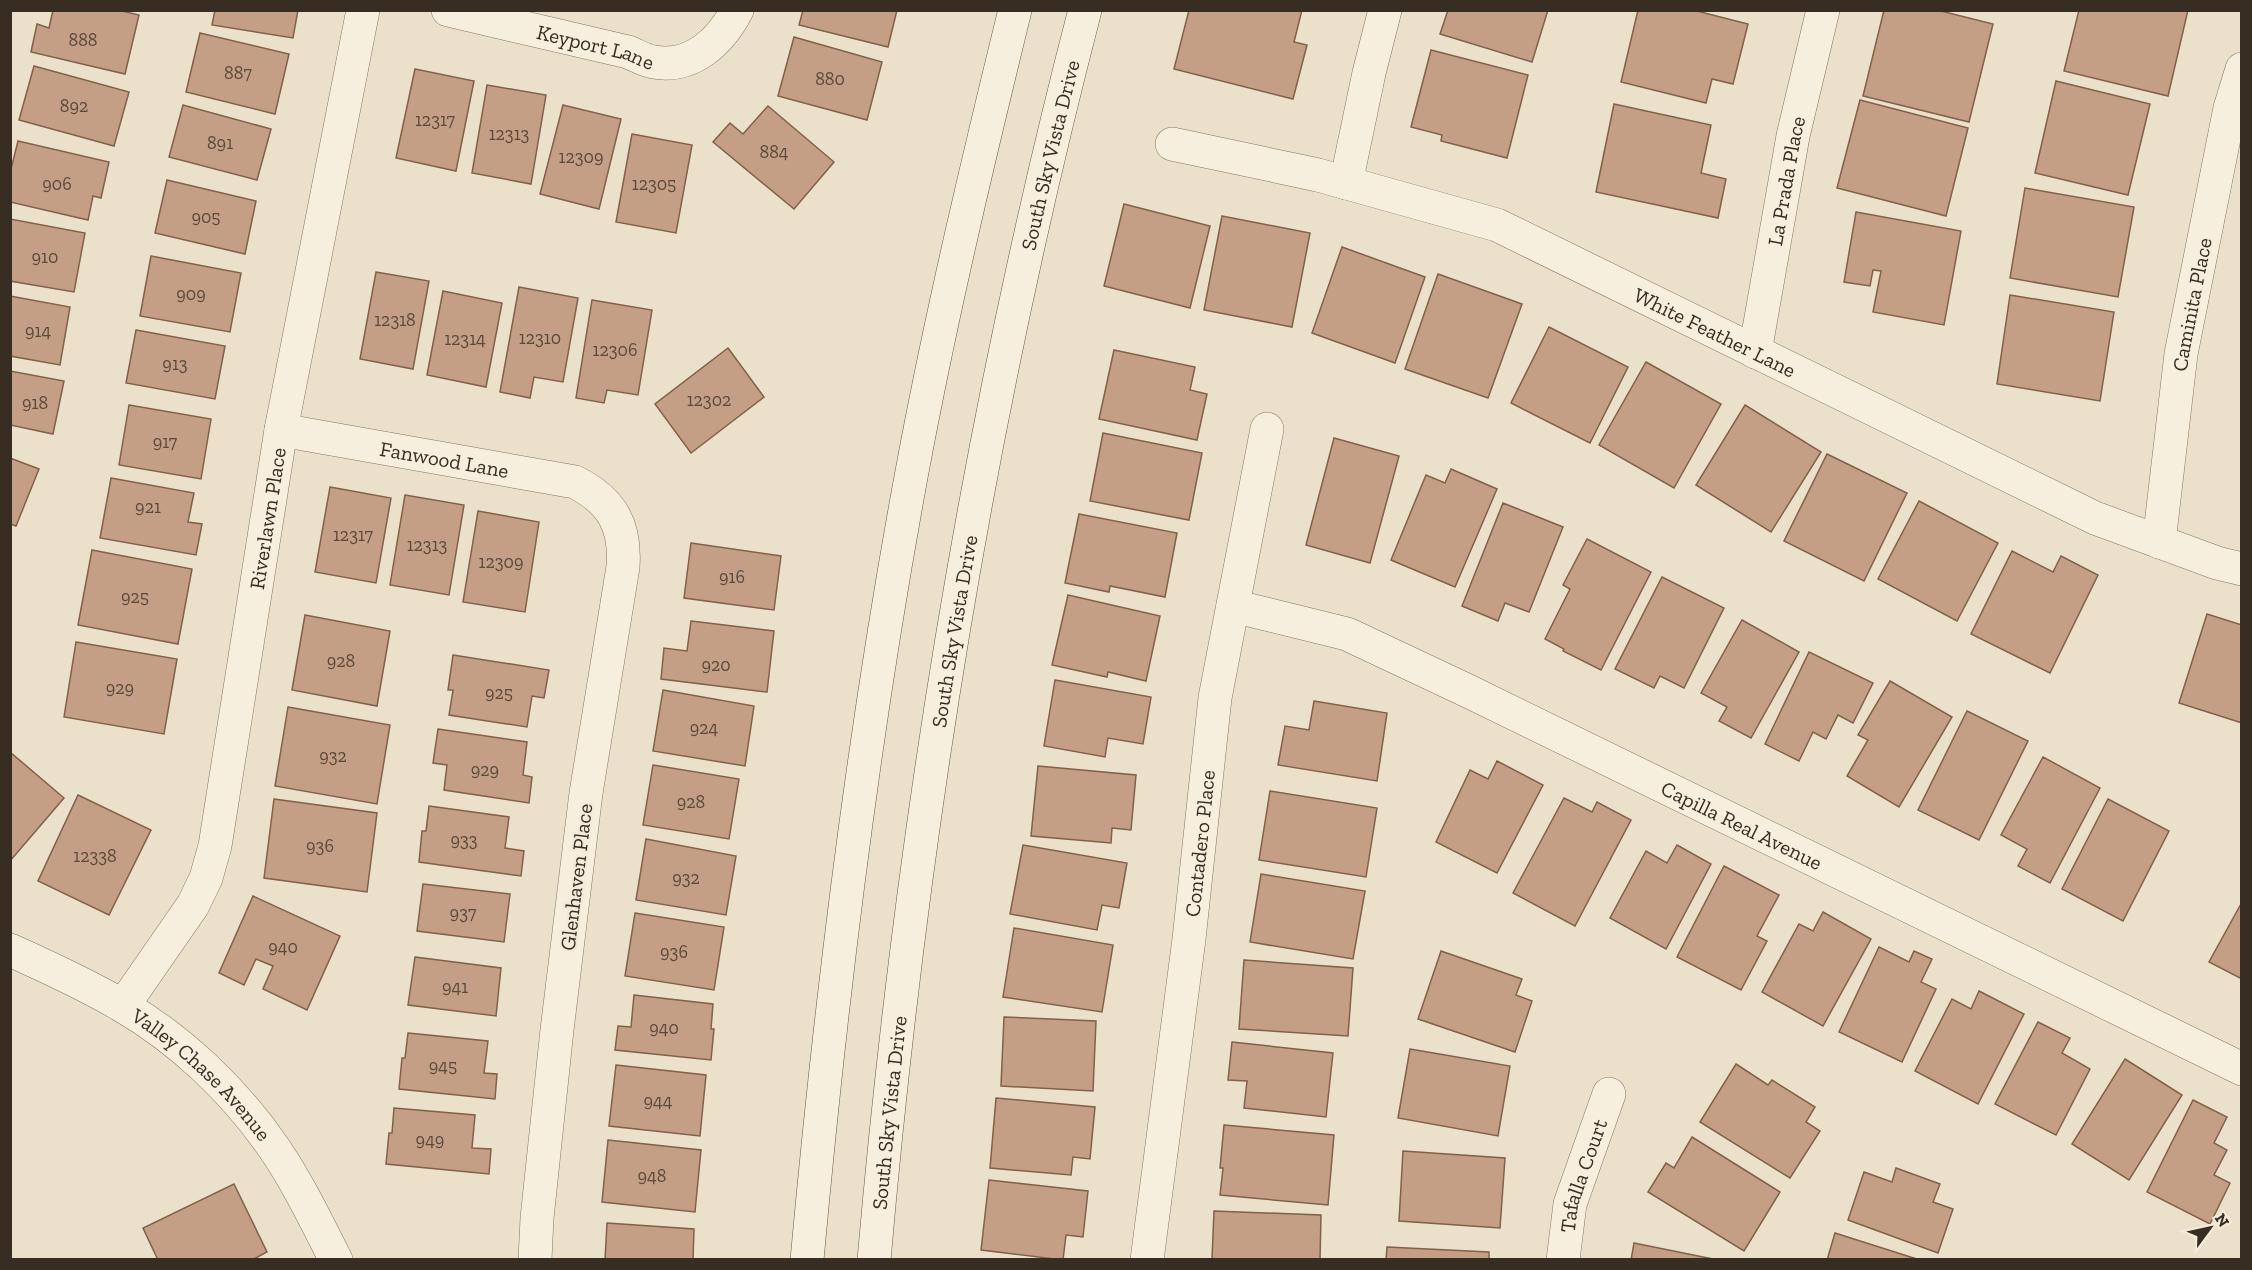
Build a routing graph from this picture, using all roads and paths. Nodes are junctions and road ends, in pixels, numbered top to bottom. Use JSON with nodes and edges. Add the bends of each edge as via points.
{"nodes":[{"id":1,"x":363,"y":10,"type":"edge"},
{"id":2,"x":448,"y":10,"type":"edge"},
{"id":3,"x":737,"y":10,"type":"edge"},
{"id":4,"x":1015,"y":10,"type":"edge"},
{"id":5,"x":1084,"y":10,"type":"edge"},
{"id":6,"x":1385,"y":10,"type":"edge"},
{"id":7,"x":1823,"y":10,"type":"edge"},
{"id":8,"x":2241,"y":69,"type":"edge"},
{"id":9,"x":1172,"y":144,"type":"dead end"},
{"id":10,"x":1346,"y":183,"type":"junction"},
{"id":11,"x":1755,"y":352,"type":"junction"},
{"id":12,"x":1267,"y":429,"type":"dead end"},
{"id":13,"x":281,"y":430,"type":"junction"},
{"id":14,"x":604,"y":501,"type":"joint"},
{"id":15,"x":2159,"y":542,"type":"junction"},
{"id":16,"x":2241,"y":569,"type":"edge"},
{"id":17,"x":1233,"y":606,"type":"junction"},
{"id":18,"x":10,"y":950,"type":"edge"},
{"id":19,"x":123,"y":1006,"type":"junction"},
{"id":20,"x":2241,"y":1069,"type":"edge"},
{"id":21,"x":1609,"y":1094,"type":"dead end"},
{"id":22,"x":336,"y":1260,"type":"edge"},
{"id":23,"x":535,"y":1260,"type":"edge"},
{"id":24,"x":807,"y":1260,"type":"edge"},
{"id":25,"x":874,"y":1260,"type":"edge"},
{"id":26,"x":1147,"y":1260,"type":"edge"},
{"id":27,"x":1563,"y":1260,"type":"edge"}],
"edges":[{"from":1,"to":13,"type":"street","name":"Riverlawn Place"},
{"from":2,"to":3,"type":"street","name":"Keyport Lane","via":[[628,52],[653,62],[679,61],[704,52]]},
{"from":4,"to":24,"type":"street","via":[[944,315],[887,620],[836,967]]},
{"from":5,"to":25,"type":"street","name":"South Sky Vista Drive","via":[[1010,327],[967,544],[919,844]]},
{"from":6,"to":10,"type":"street"},
{"from":7,"to":11,"type":"street","name":"La Prada Place","via":[[1793,136]]},
{"from":8,"to":15,"type":"street","name":"Caminita Place","via":[[2181,354]]},
{"from":9,"to":10,"type":"street","name":"White Feather Lane"},
{"from":10,"to":11,"type":"street","name":"White Feather Lane","via":[[1497,225]]},
{"from":11,"to":15,"type":"street","name":"White Feather Lane","via":[[2095,519]]},
{"from":12,"to":17,"type":"street","name":"Contadero Place"},
{"from":13,"to":14,"type":"street","name":"Fanwood Lane","via":[[575,482]]},
{"from":13,"to":19,"type":"street","name":"Riverlawn Place","via":[[215,846],[194,905]]},
{"from":14,"to":23,"type":"street","name":"Glenhaven Place","via":[[621,531],[623,567],[586,793],[557,1030]]},
{"from":15,"to":16,"type":"street","name":"White Feather Lane"},
{"from":17,"to":20,"type":"street","name":"Capilla Real Avenue","via":[[1347,634]]},
{"from":17,"to":26,"type":"street","name":"Contadero Place","via":[[1215,698],[1189,939]]},
{"from":18,"to":19,"type":"street","name":"Valley Chase Avenue"},
{"from":19,"to":22,"type":"street","name":"Valley Chase Avenue","via":[[174,1042],[242,1107],[300,1190]]},
{"from":21,"to":27,"type":"street","name":"Tafalla Court","via":[[1570,1204]]}]}
